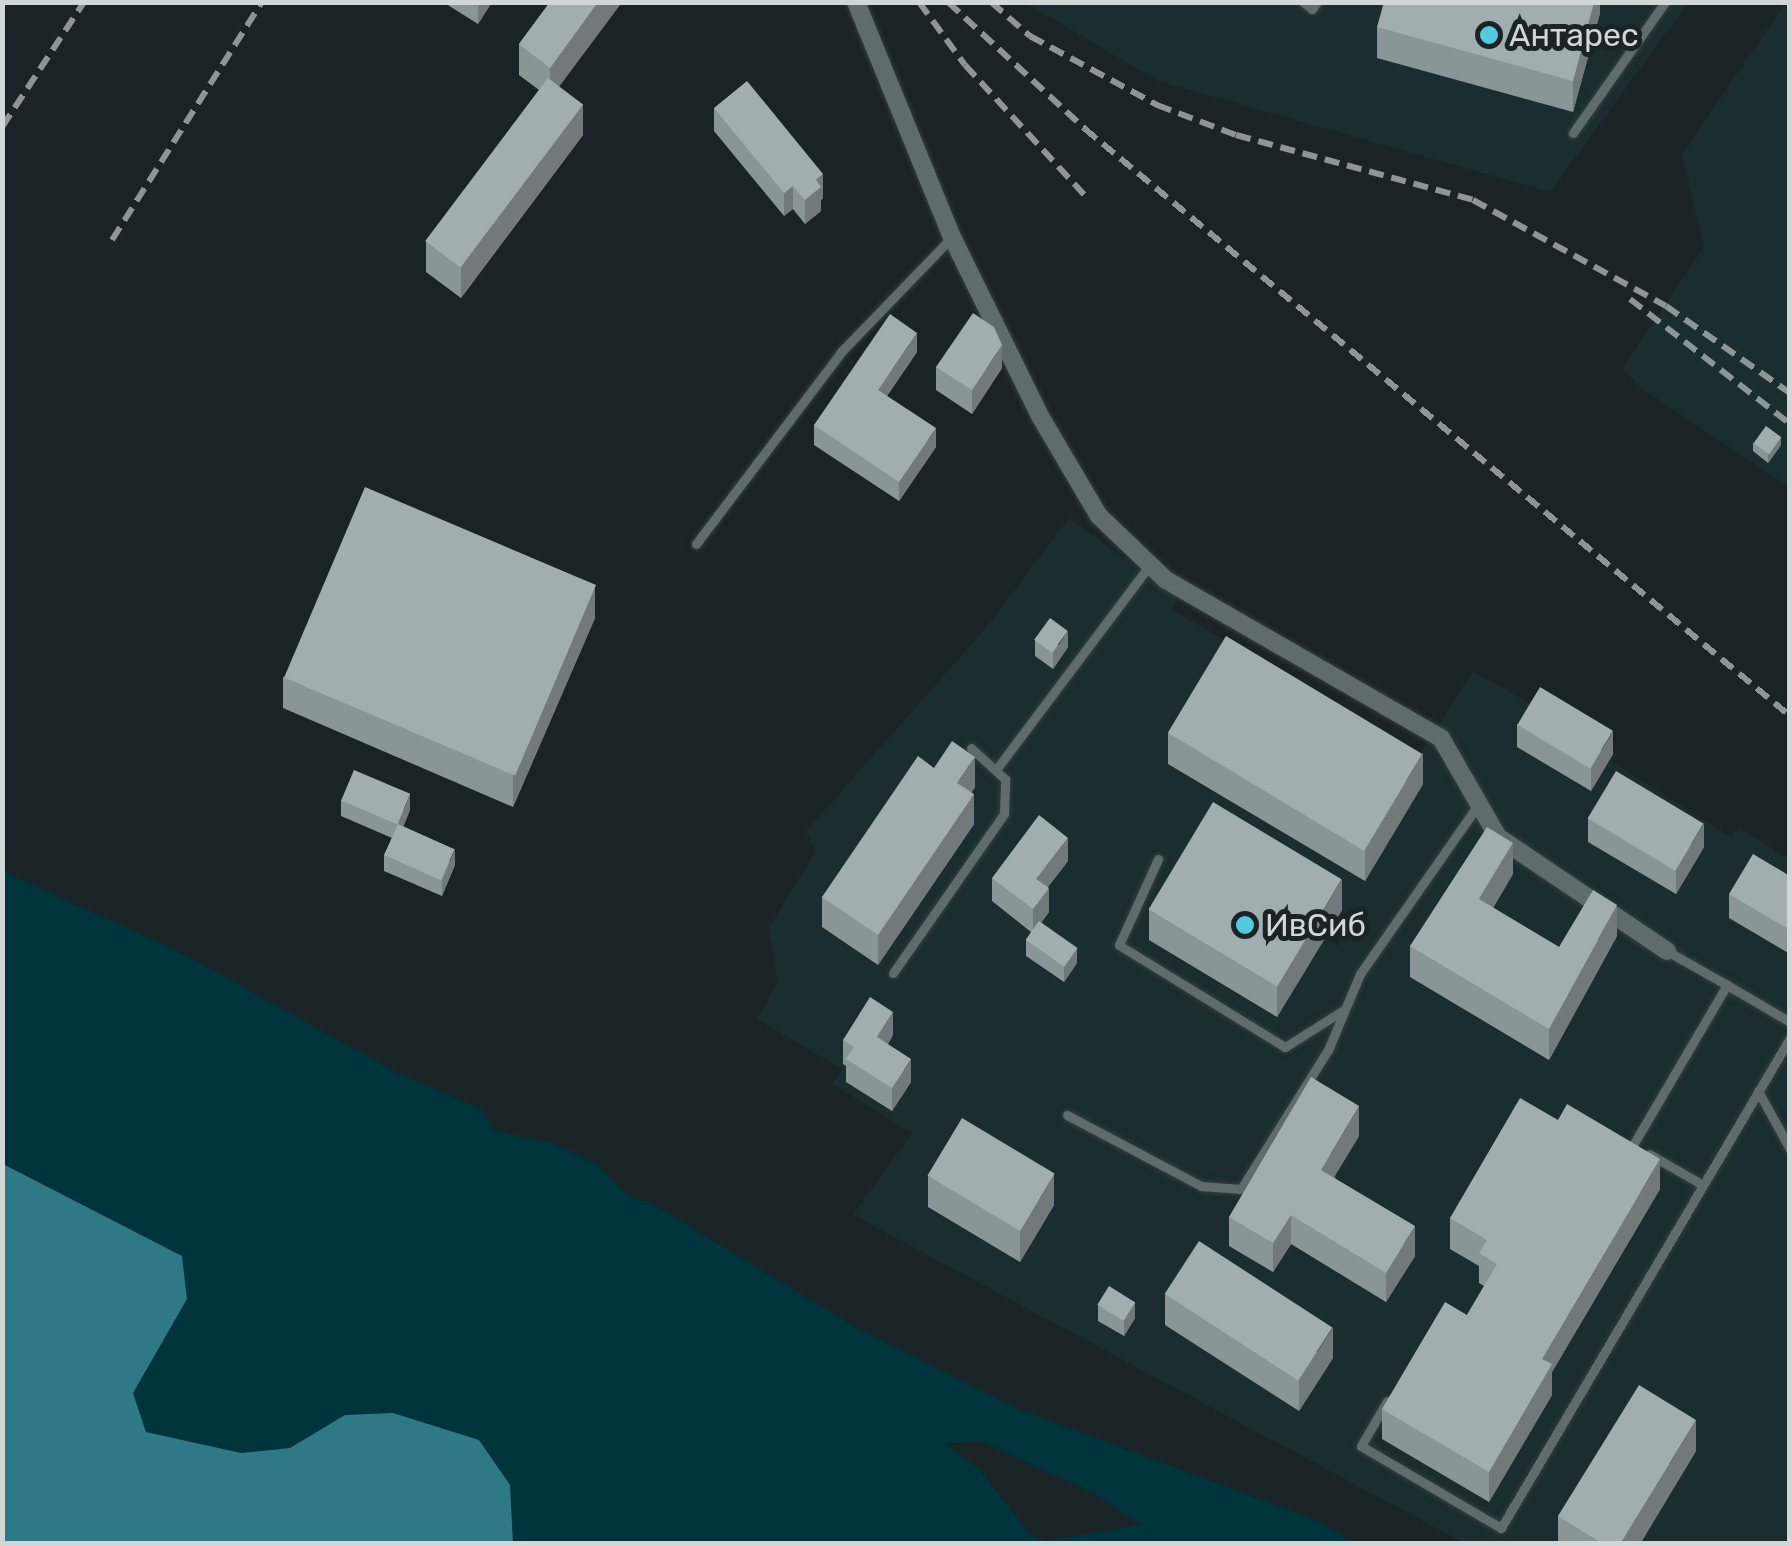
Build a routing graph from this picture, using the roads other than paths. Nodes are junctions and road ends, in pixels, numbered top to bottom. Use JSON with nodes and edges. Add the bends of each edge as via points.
{"nodes":[{"id":1,"x":856,"y":2,"type":"edge"},
{"id":2,"x":1302,"y":2,"type":"edge"},
{"id":3,"x":1317,"y":2,"type":"edge"},
{"id":4,"x":1665,"y":2,"type":"edge"},
{"id":5,"x":1573,"y":133,"type":"dead end"},
{"id":6,"x":952,"y":238,"type":"junction"},
{"id":7,"x":696,"y":544,"type":"dead end"},
{"id":8,"x":1149,"y":566,"type":"junction"},
{"id":9,"x":971,"y":748,"type":"dead end"},
{"id":10,"x":998,"y":768,"type":"junction"},
{"id":11,"x":1478,"y":805,"type":"junction"},
{"id":12,"x":1158,"y":859,"type":"dead end"},
{"id":13,"x":1668,"y":951,"type":"joint"},
{"id":14,"x":894,"y":973,"type":"dead end"},
{"id":15,"x":1727,"y":986,"type":"junction"},
{"id":16,"x":1342,"y":1011,"type":"junction"},
{"id":17,"x":1790,"y":1022,"type":"edge"},
{"id":18,"x":1790,"y":1038,"type":"edge"},
{"id":19,"x":1758,"y":1092,"type":"junction"},
{"id":20,"x":1067,"y":1115,"type":"dead end"},
{"id":21,"x":1621,"y":1138,"type":"edge"},
{"id":22,"x":1633,"y":1144,"type":"junction"},
{"id":23,"x":1790,"y":1149,"type":"edge"},
{"id":24,"x":1703,"y":1186,"type":"junction"},
{"id":25,"x":1399,"y":1381,"type":"edge"}],
"edges":[{"from":1,"to":6,"type":"street"},
{"from":2,"to":3,"type":"lane","via":[[1312,9]]},
{"from":4,"to":5,"type":"lane"},
{"from":6,"to":7,"type":"lane","via":[[842,352]]},
{"from":6,"to":8,"type":"street","via":[[1089,500]]},
{"from":8,"to":10,"type":"lane"},
{"from":8,"to":11,"type":"street","via":[[1441,738]]},
{"from":9,"to":10,"type":"lane"},
{"from":10,"to":14,"type":"lane","via":[[1008,796],[1004,814]]},
{"from":11,"to":13,"type":"street","via":[[1498,837]]},
{"from":11,"to":16,"type":"lane","via":[[1360,974]]},
{"from":12,"to":16,"type":"lane","via":[[1119,946],[1284,1047]]},
{"from":13,"to":15,"type":"lane"},
{"from":15,"to":17,"type":"lane"},
{"from":15,"to":22,"type":"lane"},
{"from":16,"to":20,"type":"lane","via":[[1328,1050],[1241,1189],[1201,1186]]},
{"from":18,"to":19,"type":"lane"},
{"from":19,"to":23,"type":"lane"},
{"from":19,"to":24,"type":"lane"},
{"from":21,"to":22,"type":"lane"},
{"from":22,"to":24,"type":"lane"},
{"from":24,"to":25,"type":"lane","via":[[1502,1528],[1361,1446]]}]}
